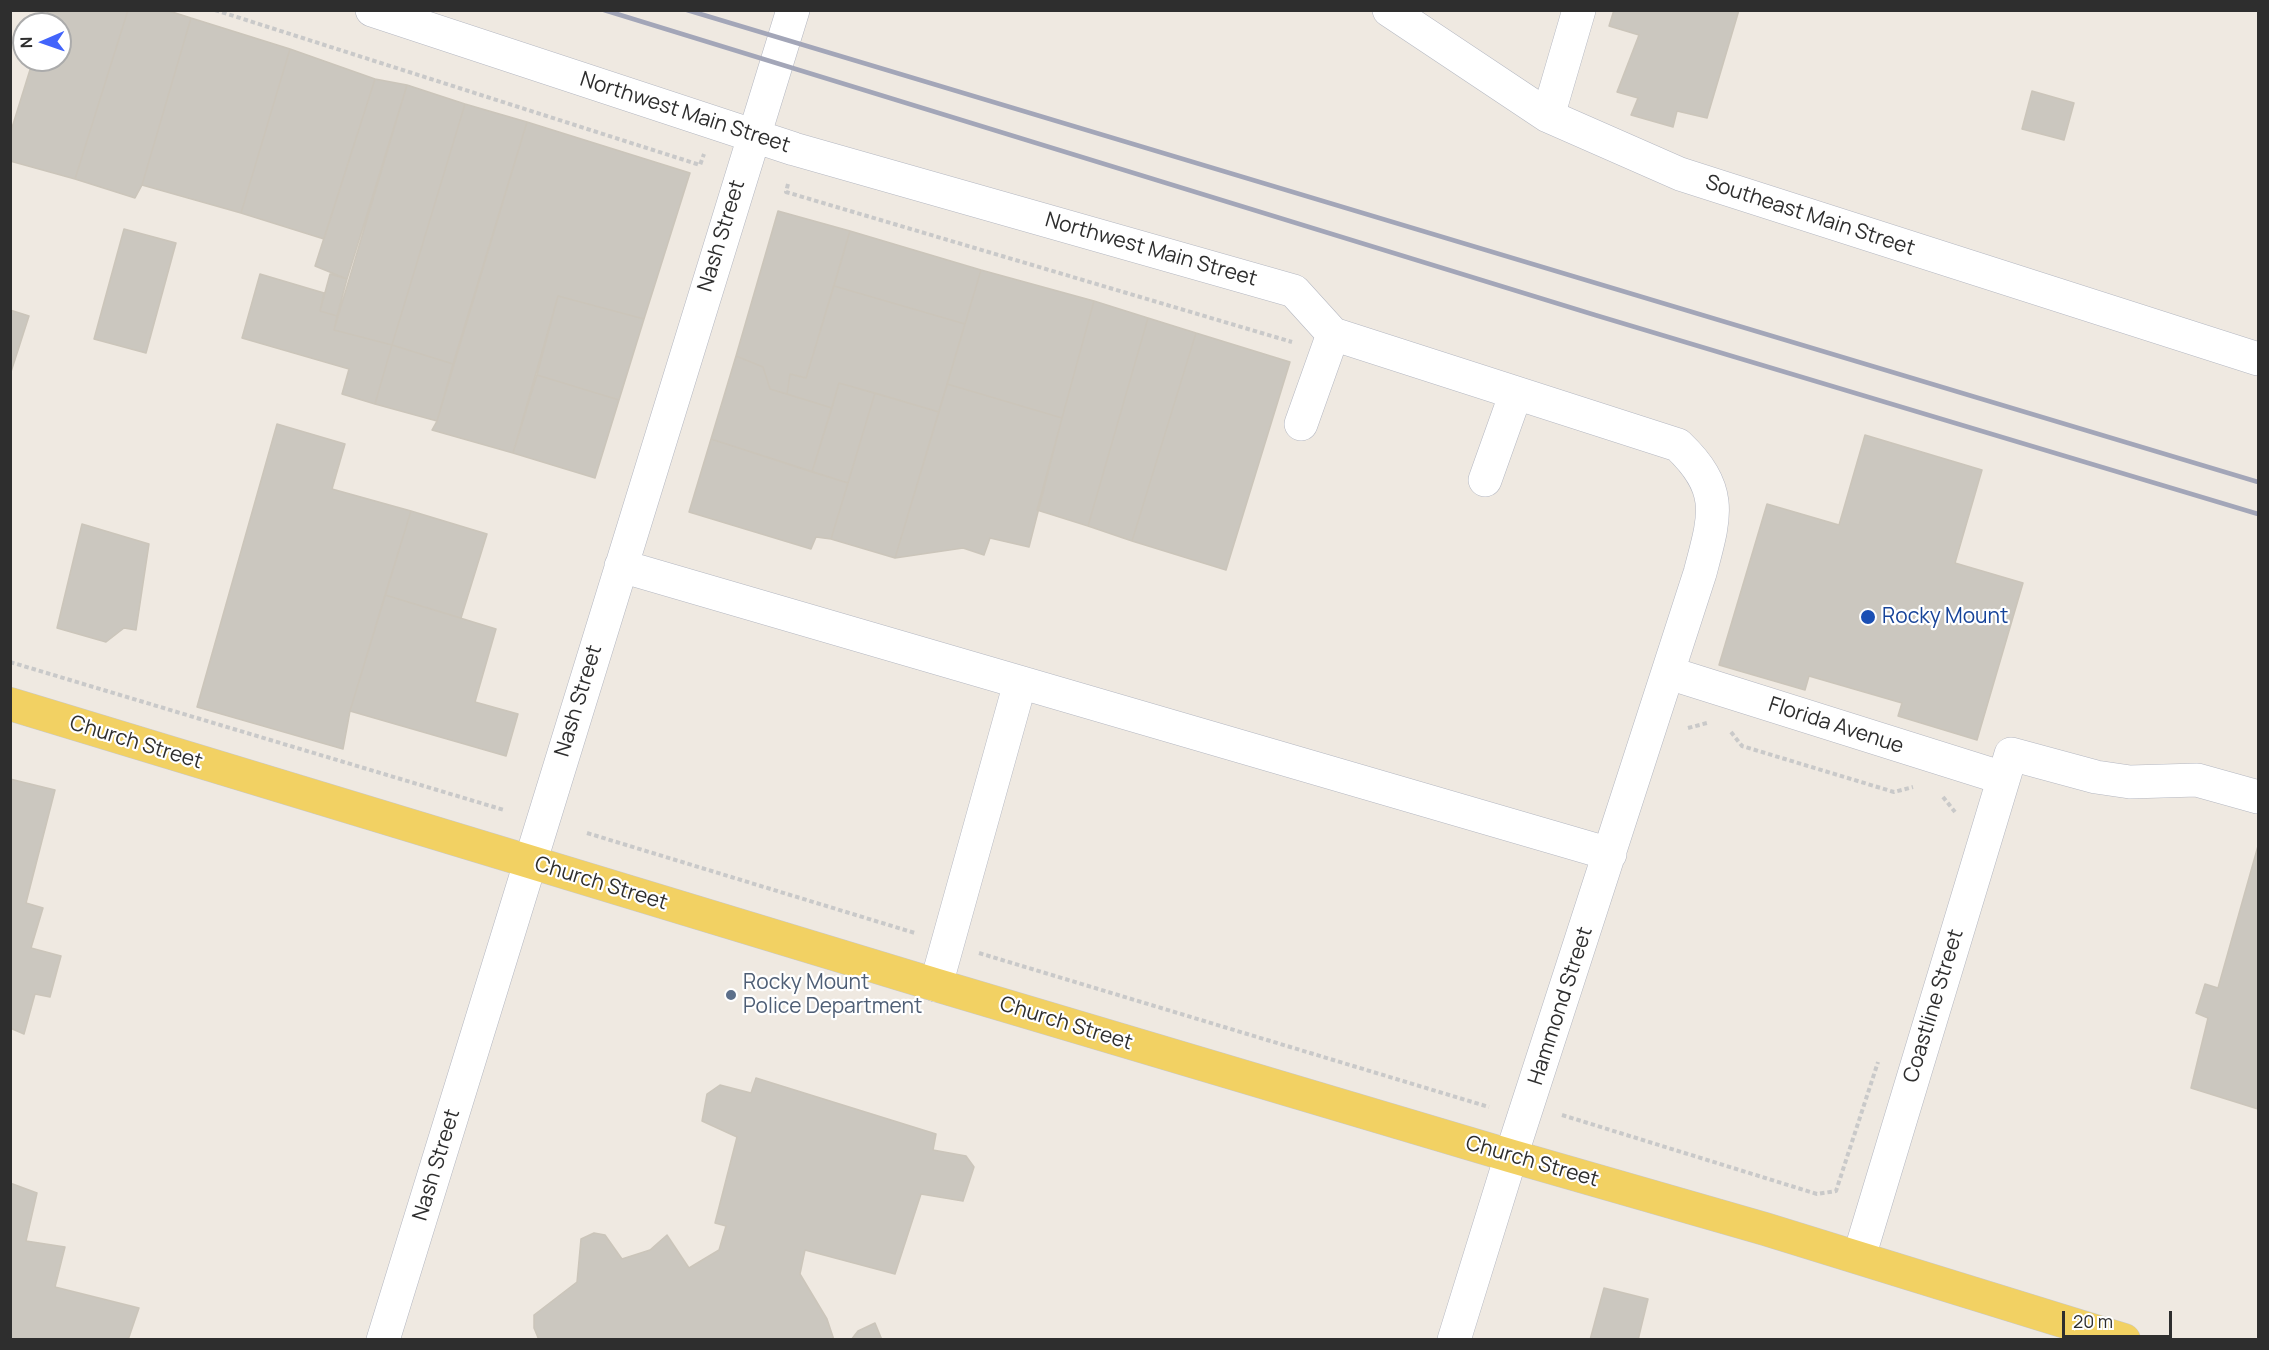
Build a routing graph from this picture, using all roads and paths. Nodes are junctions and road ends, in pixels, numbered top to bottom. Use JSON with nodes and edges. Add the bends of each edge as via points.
{"nodes":[{"id":1,"x":215,"y":10,"type":"edge"},
{"id":2,"x":372,"y":10,"type":"edge"},
{"id":3,"x":793,"y":10,"type":"edge"},
{"id":4,"x":1389,"y":10,"type":"edge"},
{"id":5,"x":1579,"y":10,"type":"edge"},
{"id":6,"x":1548,"y":116,"type":"junction"},
{"id":7,"x":753,"y":135,"type":"junction"},
{"id":8,"x":705,"y":148,"type":"dead end"},
{"id":9,"x":788,"y":182,"type":"dead end"},
{"id":10,"x":1333,"y":334,"type":"junction"},
{"id":11,"x":1301,"y":344,"type":"dead end"},
{"id":12,"x":2259,"y":359,"type":"edge"},
{"id":13,"x":1516,"y":393,"type":"junction"},
{"id":14,"x":1301,"y":424,"type":"dead end"},
{"id":15,"x":1485,"y":480,"type":"dead end"},
{"id":16,"x":621,"y":566,"type":"junction"},
{"id":17,"x":10,"y":662,"type":"edge"},
{"id":18,"x":1669,"y":673,"type":"junction"},
{"id":19,"x":1020,"y":683,"type":"junction"},
{"id":20,"x":10,"y":704,"type":"edge"},
{"id":21,"x":1716,"y":726,"type":"dead end"},
{"id":22,"x":1685,"y":728,"type":"dead end"},
{"id":23,"x":1724,"y":729,"type":"dead end"},
{"id":24,"x":2007,"y":766,"type":"junction"},
{"id":25,"x":1923,"y":784,"type":"dead end"},
{"id":26,"x":1933,"y":790,"type":"dead end"},
{"id":27,"x":2259,"y":797,"type":"edge"},
{"id":28,"x":504,"y":810,"type":"dead end"},
{"id":29,"x":1954,"y":819,"type":"dead end"},
{"id":30,"x":587,"y":833,"type":"dead end"},
{"id":31,"x":1610,"y":854,"type":"junction"},
{"id":32,"x":529,"y":863,"type":"junction"},
{"id":33,"x":948,"y":943,"type":"junction"},
{"id":34,"x":936,"y":985,"type":"junction"},
{"id":35,"x":1880,"y":1058,"type":"dead end"},
{"id":36,"x":1565,"y":1103,"type":"dead end"},
{"id":37,"x":1492,"y":1108,"type":"dead end"},
{"id":38,"x":1561,"y":1114,"type":"junction"},
{"id":39,"x":1556,"y":1120,"type":"dead end"},
{"id":40,"x":1510,"y":1156,"type":"junction"},
{"id":41,"x":1859,"y":1257,"type":"junction"},
{"id":42,"x":383,"y":1340,"type":"edge"},
{"id":43,"x":1454,"y":1340,"type":"edge"},
{"id":44,"x":2124,"y":1340,"type":"edge"}],
"edges":[{"from":1,"to":8,"type":"path","via":[[700,165]]},
{"from":2,"to":7,"type":"street","name":"Northwest Main Street"},
{"from":3,"to":7,"type":"street","name":"Nash Street"},
{"from":4,"to":6,"type":"street","name":"Southeast Main Street"},
{"from":5,"to":6,"type":"street"},
{"from":6,"to":12,"type":"street","name":"Southeast Main Street","via":[[1680,174]]},
{"from":7,"to":10,"type":"street","name":"Northwest Main Street","via":[[1294,291]]},
{"from":7,"to":16,"type":"street","name":"Nash Street"},
{"from":9,"to":11,"type":"path","via":[[786,192]]},
{"from":10,"to":13,"type":"street","name":"Northwest Main Street"},
{"from":10,"to":14,"type":"street"},
{"from":13,"to":15,"type":"street"},
{"from":13,"to":18,"type":"street","name":"Northwest Main Street","via":[[1678,445],[1698,464],[1715,507],[1700,573]]},
{"from":16,"to":19,"type":"street"},
{"from":16,"to":32,"type":"street","name":"Nash Street"},
{"from":17,"to":28,"type":"path"},
{"from":18,"to":24,"type":"street","name":"Florida Avenue"},
{"from":18,"to":31,"type":"street","name":"Hammond Street"},
{"from":19,"to":31,"type":"street"},
{"from":19,"to":33,"type":"street"},
{"from":20,"to":32,"type":"main road","name":"Church Street"},
{"from":21,"to":22,"type":"path","via":[[1707,723]]},
{"from":23,"to":25,"type":"path","via":[[1732,732],[1742,746],[1894,792]]},
{"from":24,"to":27,"type":"street","name":"Florida Avenue","via":[[2130,782],[2197,780]]},
{"from":24,"to":41,"type":"street","name":"Coastline Street"},
{"from":26,"to":29,"type":"path","via":[[1955,811]]},
{"from":30,"to":33,"type":"path"},
{"from":31,"to":40,"type":"street","name":"Hammond Street"},
{"from":32,"to":34,"type":"main road","name":"Church Street"},
{"from":32,"to":42,"type":"street","name":"Nash Street"},
{"from":33,"to":34,"type":"street"},
{"from":33,"to":37,"type":"path"},
{"from":34,"to":40,"type":"main road","name":"Church Street"},
{"from":35,"to":38,"type":"path","via":[[1836,1191],[1827,1194]]},
{"from":36,"to":38,"type":"path"},
{"from":38,"to":39,"type":"path"},
{"from":40,"to":41,"type":"main road","name":"Church Street"},
{"from":40,"to":43,"type":"street","name":"Hammond Street"},
{"from":41,"to":44,"type":"main road","name":"Church Street"}]}
